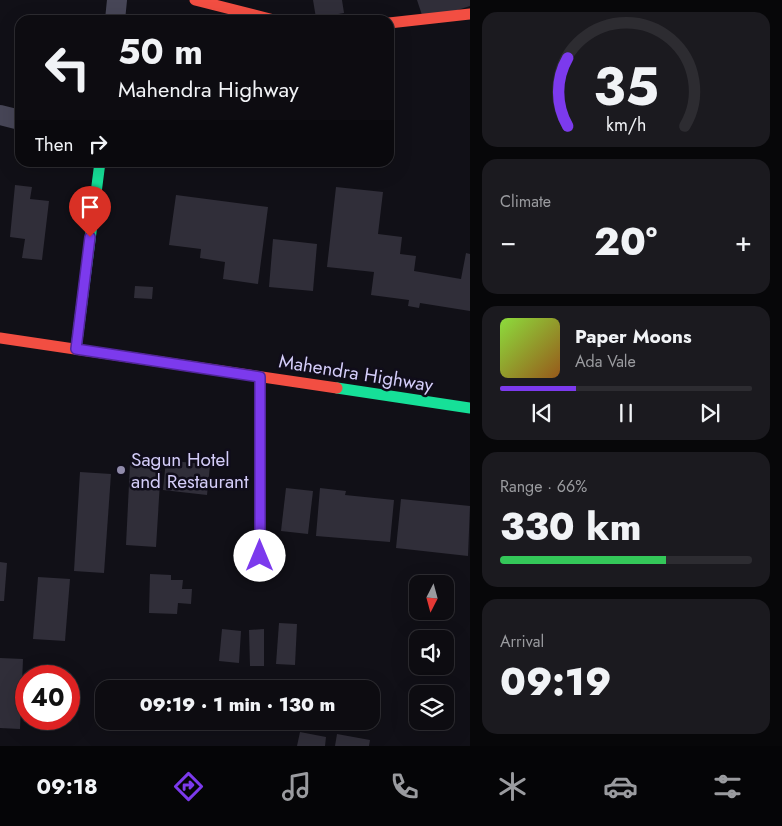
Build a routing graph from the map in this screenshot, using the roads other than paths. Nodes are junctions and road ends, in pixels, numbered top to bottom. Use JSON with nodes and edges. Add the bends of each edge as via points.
{"nodes":[{"id":1,"x":117,"y":0,"type":"edge"},
{"id":2,"x":195,"y":0,"type":"edge"},
{"id":3,"x":470,"y":14,"type":"edge"},
{"id":4,"x":116,"y":15,"type":"edge"},
{"id":5,"x":254,"y":15,"type":"edge"},
{"id":6,"x":394,"y":22,"type":"edge"},
{"id":7,"x":0,"y":115,"type":"edge"},
{"id":8,"x":15,"y":119,"type":"edge"},
{"id":9,"x":99,"y":167,"type":"edge"},
{"id":10,"x":0,"y":338,"type":"edge"},
{"id":11,"x":76,"y":349,"type":"junction"},
{"id":12,"x":260,"y":377,"type":"junction"},
{"id":13,"x":470,"y":408,"type":"edge"},
{"id":14,"x":260,"y":556,"type":"dead end"}],
"edges":[{"from":1,"to":4,"type":"street"},
{"from":2,"to":5,"type":"main road"},
{"from":3,"to":6,"type":"main road"},
{"from":7,"to":8,"type":"street"},
{"from":9,"to":11,"type":"main road"},
{"from":10,"to":11,"type":"main road","name":"Mahendra Highway"},
{"from":11,"to":12,"type":"main road","name":"Mahendra Highway"},
{"from":12,"to":13,"type":"main road","name":"Mahendra Highway"},
{"from":12,"to":14,"type":"main road"}]}
